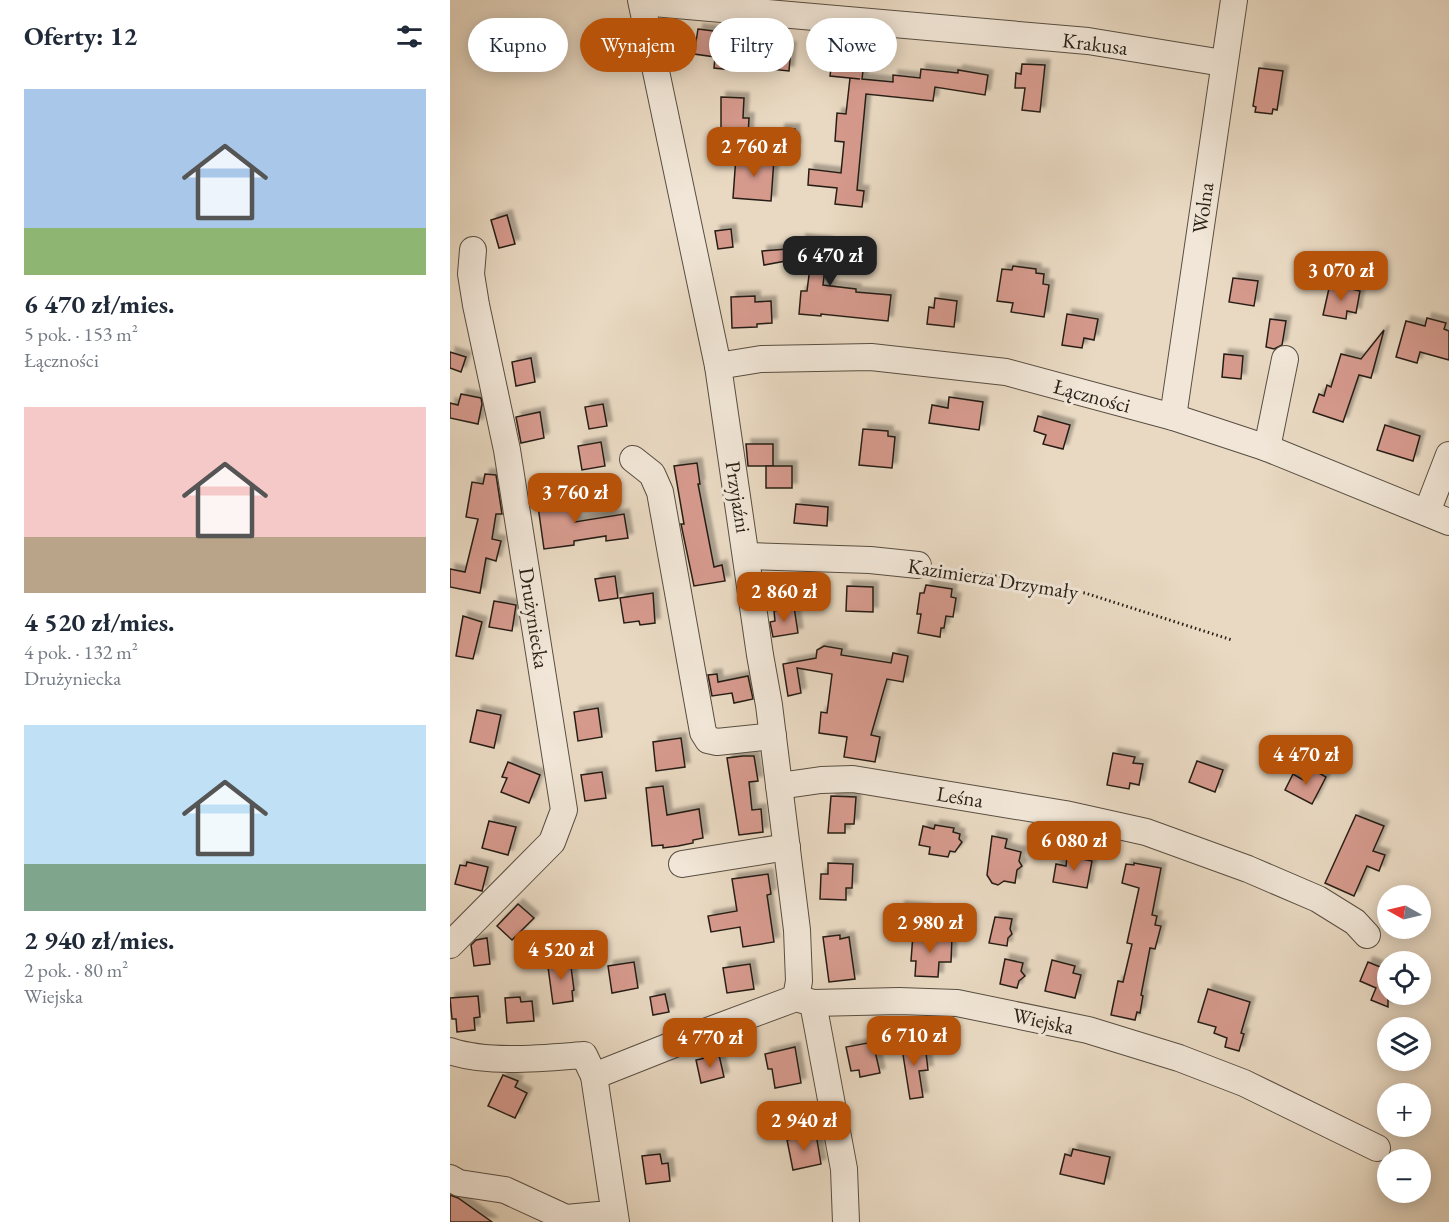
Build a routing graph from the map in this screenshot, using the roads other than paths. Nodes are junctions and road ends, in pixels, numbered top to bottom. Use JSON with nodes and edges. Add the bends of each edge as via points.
{"nodes":[{"id":1,"x":1234,"y":0,"type":"edge"},
{"id":2,"x":642,"y":1,"type":"edge"},
{"id":3,"x":1223,"y":63,"type":"junction"},
{"id":4,"x":472,"y":250,"type":"dead end"},
{"id":5,"x":1285,"y":359,"type":"dead end"},
{"id":6,"x":718,"y":366,"type":"junction"},
{"id":7,"x":1173,"y":417,"type":"junction"},
{"id":8,"x":1267,"y":448,"type":"junction"},
{"id":9,"x":1449,"y":455,"type":"edge"},
{"id":10,"x":633,"y":459,"type":"dead end"},
{"id":11,"x":1438,"y":517,"type":"edge"},
{"id":12,"x":747,"y":556,"type":"junction"},
{"id":13,"x":918,"y":565,"type":"road end"},
{"id":14,"x":773,"y":735,"type":"junction"},
{"id":15,"x":779,"y":786,"type":"junction"},
{"id":16,"x":787,"y":847,"type":"junction"},
{"id":17,"x":682,"y":864,"type":"dead end"},
{"id":18,"x":1367,"y":935,"type":"dead end"},
{"id":19,"x":450,"y":945,"type":"edge"},
{"id":20,"x":804,"y":1001,"type":"junction"},
{"id":21,"x":450,"y":1051,"type":"edge"},
{"id":22,"x":589,"y":1066,"type":"junction"},
{"id":23,"x":1377,"y":1148,"type":"dead end"},
{"id":24,"x":450,"y":1178,"type":"edge"},
{"id":25,"x":606,"y":1218,"type":"edge"},
{"id":26,"x":846,"y":1222,"type":"edge"}],
"edges":[{"from":1,"to":3,"type":"street","name":"Wolna"},
{"from":2,"to":3,"type":"street","name":"Krakusa","via":[[1088,41]]},
{"from":2,"to":6,"type":"street","name":"Przyjaźni"},
{"from":3,"to":7,"type":"street","name":"Wolna"},
{"from":4,"to":19,"type":"street","name":"Drużyniecka","via":[[474,295],[507,450],[564,810],[552,842]]},
{"from":5,"to":8,"type":"street"},
{"from":6,"to":7,"type":"street","name":"Łączności","via":[[761,359],[871,357],[1006,372]]},
{"from":6,"to":12,"type":"street","name":"Przyjaźni"},
{"from":7,"to":8,"type":"street","name":"Łączności"},
{"from":8,"to":11,"type":"street","name":"Łączności"},
{"from":9,"to":11,"type":"street"},
{"from":10,"to":14,"type":"street","via":[[652,474],[660,492],[703,732],[708,740],[717,742]]},
{"from":12,"to":13,"type":"street","name":"Kazimierza Drzymały"},
{"from":12,"to":14,"type":"street","name":"Przyjaźni"},
{"from":14,"to":15,"type":"street","name":"Przyjaźni"},
{"from":15,"to":16,"type":"street","name":"Przyjaźni"},
{"from":15,"to":18,"type":"street","name":"Leśna","via":[[853,779],[1065,814],[1146,832],[1318,899],[1355,922]]},
{"from":16,"to":17,"type":"street"},
{"from":16,"to":20,"type":"street","name":"Przyjaźni"},
{"from":20,"to":22,"type":"street","name":"Wiejska"},
{"from":20,"to":23,"type":"street","name":"Wiejska","via":[[957,1003],[1088,1030],[1244,1083]]},
{"from":20,"to":26,"type":"street","name":"Przyjaźni","via":[[844,1169]]},
{"from":21,"to":22,"type":"street","via":[[466,1057],[536,1059]]},
{"from":22,"to":25,"type":"street"},
{"from":24,"to":25,"type":"street","via":[[459,1184],[505,1190],[566,1218]]}]}
